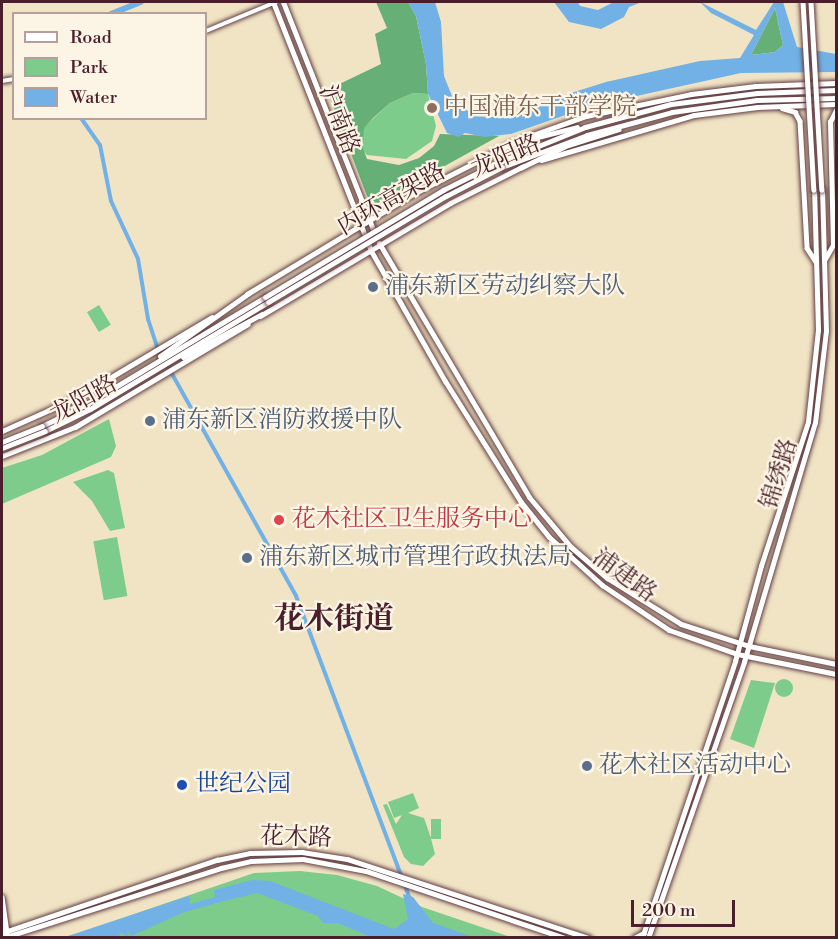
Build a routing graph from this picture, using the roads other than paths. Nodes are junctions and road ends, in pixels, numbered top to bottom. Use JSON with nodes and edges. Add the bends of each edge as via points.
{"nodes":[{"id":1,"x":274,"y":2,"type":"edge"},
{"id":2,"x":283,"y":2,"type":"edge"},
{"id":3,"x":803,"y":2,"type":"edge"},
{"id":4,"x":811,"y":2,"type":"edge"},
{"id":5,"x":207,"y":31,"type":"edge"},
{"id":6,"x":837,"y":84,"type":"edge"},
{"id":7,"x":837,"y":90,"type":"edge"},
{"id":8,"x":837,"y":98,"type":"edge"},
{"id":9,"x":837,"y":104,"type":"edge"},
{"id":10,"x":748,"y":108,"type":"junction"},
{"id":11,"x":837,"y":110,"type":"edge"},
{"id":12,"x":672,"y":112,"type":"junction"},
{"id":13,"x":611,"y":120,"type":"junction"},
{"id":14,"x":510,"y":144,"type":"junction"},
{"id":15,"x":500,"y":165,"type":"junction"},
{"id":16,"x":520,"y":168,"type":"junction"},
{"id":17,"x":369,"y":220,"type":"junction"},
{"id":18,"x":360,"y":226,"type":"junction"},
{"id":19,"x":380,"y":244,"type":"junction"},
{"id":20,"x":371,"y":250,"type":"junction"},
{"id":21,"x":816,"y":262,"type":"junction"},
{"id":22,"x":824,"y":262,"type":"junction"},
{"id":23,"x":172,"y":356,"type":"junction"},
{"id":24,"x":158,"y":364,"type":"junction"},
{"id":25,"x":43,"y":429,"type":"junction"},
{"id":26,"x":2,"y":431,"type":"edge"},
{"id":27,"x":2,"y":442,"type":"edge"},
{"id":28,"x":2,"y":448,"type":"edge"},
{"id":29,"x":2,"y":456,"type":"edge"},
{"id":30,"x":740,"y":644,"type":"junction"},
{"id":31,"x":749,"y":646,"type":"junction"},
{"id":32,"x":737,"y":654,"type":"junction"},
{"id":33,"x":746,"y":655,"type":"junction"},
{"id":34,"x":837,"y":664,"type":"edge"},
{"id":35,"x":837,"y":674,"type":"edge"},
{"id":36,"x":2,"y":897,"type":"edge"},
{"id":37,"x":2,"y":922,"type":"edge"},
{"id":38,"x":4,"y":935,"type":"edge"},
{"id":39,"x":646,"y":936,"type":"edge"},
{"id":40,"x":564,"y":938,"type":"edge"},
{"id":41,"x":589,"y":938,"type":"edge"},
{"id":42,"x":634,"y":938,"type":"edge"}],
"edges":[{"from":1,"to":5,"type":"street"},
{"from":1,"to":18,"type":"main road","name":"沪南路"},
{"from":2,"to":17,"type":"main road","name":"沪南路"},
{"from":3,"to":21,"type":"main road","name":"锦绣路","bridge":true},
{"from":4,"to":22,"type":"main road","name":"锦绣路","bridge":true},
{"from":6,"to":14,"type":"main road","name":"龙阳路","via":[[756,86],[691,94],[586,116]]},
{"from":7,"to":13,"type":"main road","name":"内环高架路","via":[[719,97]]},
{"from":8,"to":12,"type":"main road","name":"内环高架路","via":[[757,100]]},
{"from":9,"to":10,"type":"main road","name":"龙阳路"},
{"from":10,"to":16,"type":"main road","name":"龙阳路","via":[[694,115]]},
{"from":10,"to":21,"type":"main road","via":[[787,109],[799,118],[807,248]]},
{"from":11,"to":22,"type":"main road","via":[[830,122],[833,245]]},
{"from":12,"to":15,"type":"main road","name":"内环高架路","via":[[587,135]]},
{"from":12,"to":16,"type":"main road","via":[[575,143]]},
{"from":13,"to":14,"type":"main road"},
{"from":13,"to":15,"type":"main road","name":"内环高架路"},
{"from":14,"to":17,"type":"main road","name":"龙阳路"},
{"from":15,"to":23,"type":"main road","name":"内环高架路","bridge":true,"via":[[443,190]]},
{"from":16,"to":19,"type":"main road","name":"龙阳路","via":[[463,195]]},
{"from":17,"to":18,"type":"main road","name":"龙阳路"},
{"from":17,"to":19,"type":"main road","name":"沪南路"},
{"from":18,"to":20,"type":"main road","name":"沪南路"},
{"from":18,"to":23,"type":"main road","name":"龙阳路","via":[[249,293]]},
{"from":19,"to":20,"type":"main road","name":"龙阳路"},
{"from":19,"to":30,"type":"main road","name":"浦建路","via":[[473,407],[555,531],[608,578],[681,624]]},
{"from":20,"to":23,"type":"main road","name":"龙阳路","via":[[262,314]]},
{"from":20,"to":32,"type":"main road","name":"浦建路","via":[[451,391],[521,502],[549,537],[602,585],[669,630]]},
{"from":21,"to":30,"type":"main road","name":"锦绣路","via":[[818,330],[808,422]]},
{"from":22,"to":31,"type":"main road","name":"锦绣路","via":[[826,331],[815,423]]},
{"from":23,"to":24,"type":"main road","name":"内环高架路"},
{"from":23,"to":26,"type":"main road","name":"龙阳路","via":[[152,353],[64,404]]},
{"from":23,"to":29,"type":"main road","name":"龙阳路","via":[[165,375],[75,428]]},
{"from":24,"to":25,"type":"main road","name":"内环高架路"},
{"from":24,"to":25,"type":"main road","name":"内环高架路","via":[[149,374]]},
{"from":25,"to":27,"type":"main road","name":"内环高架路","bridge":true},
{"from":25,"to":28,"type":"main road","name":"内环高架路","bridge":true},
{"from":30,"to":31,"type":"main road","name":"浦建路"},
{"from":30,"to":32,"type":"main road","name":"锦绣路"},
{"from":31,"to":33,"type":"main road","name":"锦绣路"},
{"from":31,"to":34,"type":"main road","name":"浦建路"},
{"from":32,"to":33,"type":"main road","name":"浦建路"},
{"from":32,"to":39,"type":"main road","name":"锦绣路"},
{"from":33,"to":35,"type":"main road","name":"浦建路"},
{"from":33,"to":39,"type":"main road","name":"锦绣路"},
{"from":36,"to":38,"type":"main road"},
{"from":37,"to":38,"type":"main road"},
{"from":38,"to":40,"type":"main road","name":"花木路","via":[[251,861],[324,861],[394,880]]},
{"from":38,"to":41,"type":"main road","name":"花木路","via":[[217,860],[250,853],[325,855]]},
{"from":39,"to":42,"type":"main road"}]}
